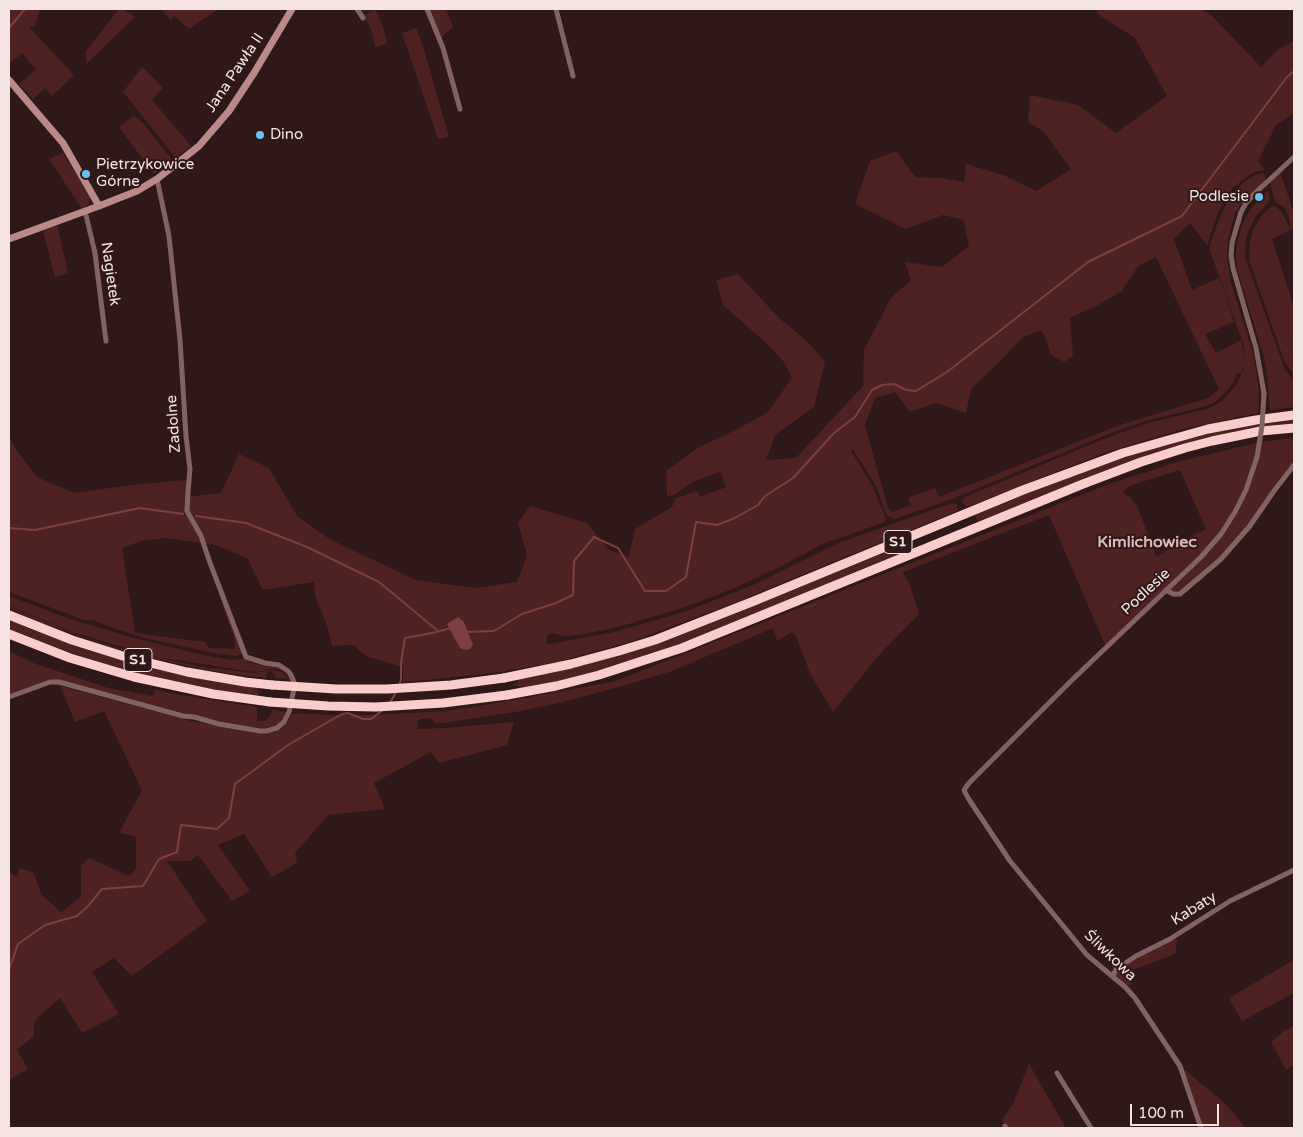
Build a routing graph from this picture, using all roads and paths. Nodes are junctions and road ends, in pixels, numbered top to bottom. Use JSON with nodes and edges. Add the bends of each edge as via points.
{"nodes":[{"id":1,"x":292,"y":9,"type":"edge"},
{"id":2,"x":358,"y":9,"type":"edge"},
{"id":3,"x":427,"y":9,"type":"edge"},
{"id":4,"x":556,"y":9,"type":"edge"},
{"id":5,"x":363,"y":18,"type":"dead end"},
{"id":6,"x":573,"y":76,"type":"dead end"},
{"id":7,"x":9,"y":80,"type":"edge"},
{"id":8,"x":460,"y":108,"type":"dead end"},
{"id":9,"x":1294,"y":157,"type":"edge"},
{"id":10,"x":156,"y":179,"type":"junction"},
{"id":11,"x":99,"y":206,"type":"junction"},
{"id":12,"x":85,"y":212,"type":"junction"},
{"id":13,"x":9,"y":239,"type":"edge"},
{"id":14,"x":106,"y":341,"type":"dead end"},
{"id":15,"x":1294,"y":415,"type":"edge"},
{"id":16,"x":1294,"y":428,"type":"edge"},
{"id":17,"x":1294,"y":465,"type":"edge"},
{"id":18,"x":1166,"y":590,"type":"junction"},
{"id":19,"x":9,"y":615,"type":"edge"},
{"id":20,"x":9,"y":634,"type":"edge"},
{"id":21,"x":9,"y":697,"type":"edge"},
{"id":22,"x":964,"y":790,"type":"joint"},
{"id":23,"x":1294,"y":870,"type":"edge"},
{"id":24,"x":1113,"y":976,"type":"junction"},
{"id":25,"x":1057,"y":1073,"type":"dead end"},
{"id":26,"x":1091,"y":1128,"type":"edge"},
{"id":27,"x":1201,"y":1128,"type":"edge"}],
"edges":[{"from":1,"to":10,"type":"street","name":"Jana Pawła II","via":[[228,112],[199,146]]},
{"from":2,"to":5,"type":"street"},
{"from":3,"to":8,"type":"street","via":[[443,48]]},
{"from":4,"to":6,"type":"street"},
{"from":7,"to":11,"type":"street","via":[[63,142]]},
{"from":9,"to":18,"type":"street","name":"Podlesie","bridge":true,"via":[[1246,203],[1232,243],[1233,268],[1256,348],[1264,393],[1257,457],[1243,496],[1220,534]]},
{"from":10,"to":11,"type":"street","name":"Jana Pawła II","via":[[137,191]]},
{"from":10,"to":21,"type":"street","name":"Zadolne","via":[[169,236],[180,340],[190,470],[187,511],[201,536],[246,656],[279,666],[291,674],[294,682],[289,712],[281,725],[260,731],[183,716],[59,682],[50,682]]},
{"from":11,"to":12,"type":"street","name":"Jana Pawła II"},
{"from":12,"to":13,"type":"street","name":"Jana Pawła II"},
{"from":12,"to":14,"type":"street","name":"Nagietek","via":[[95,253]]},
{"from":15,"to":19,"type":"highway","number":"S1","bridge":true,"via":[[1208,429],[1123,453],[1023,490],[655,640],[619,652],[504,678],[386,689],[272,685],[187,672],[126,657]]},
{"from":16,"to":20,"type":"highway","number":"S1","bridge":true,"via":[[1212,441],[1141,462],[674,651],[599,676],[507,695],[402,706],[328,706],[242,699],[134,677],[70,658]]},
{"from":17,"to":18,"type":"street","via":[[1221,559],[1180,594]]},
{"from":18,"to":22,"type":"street","name":"Podlesie","via":[[1070,681]]},
{"from":22,"to":24,"type":"street","name":"Śliwkowa","via":[[1010,861],[1086,955]]},
{"from":23,"to":24,"type":"street","name":"Kabaty","via":[[1230,901],[1136,956],[1116,969]]},
{"from":24,"to":27,"type":"street","name":"Śliwkowa","via":[[1135,998],[1180,1066]]},
{"from":25,"to":26,"type":"street"}]}
